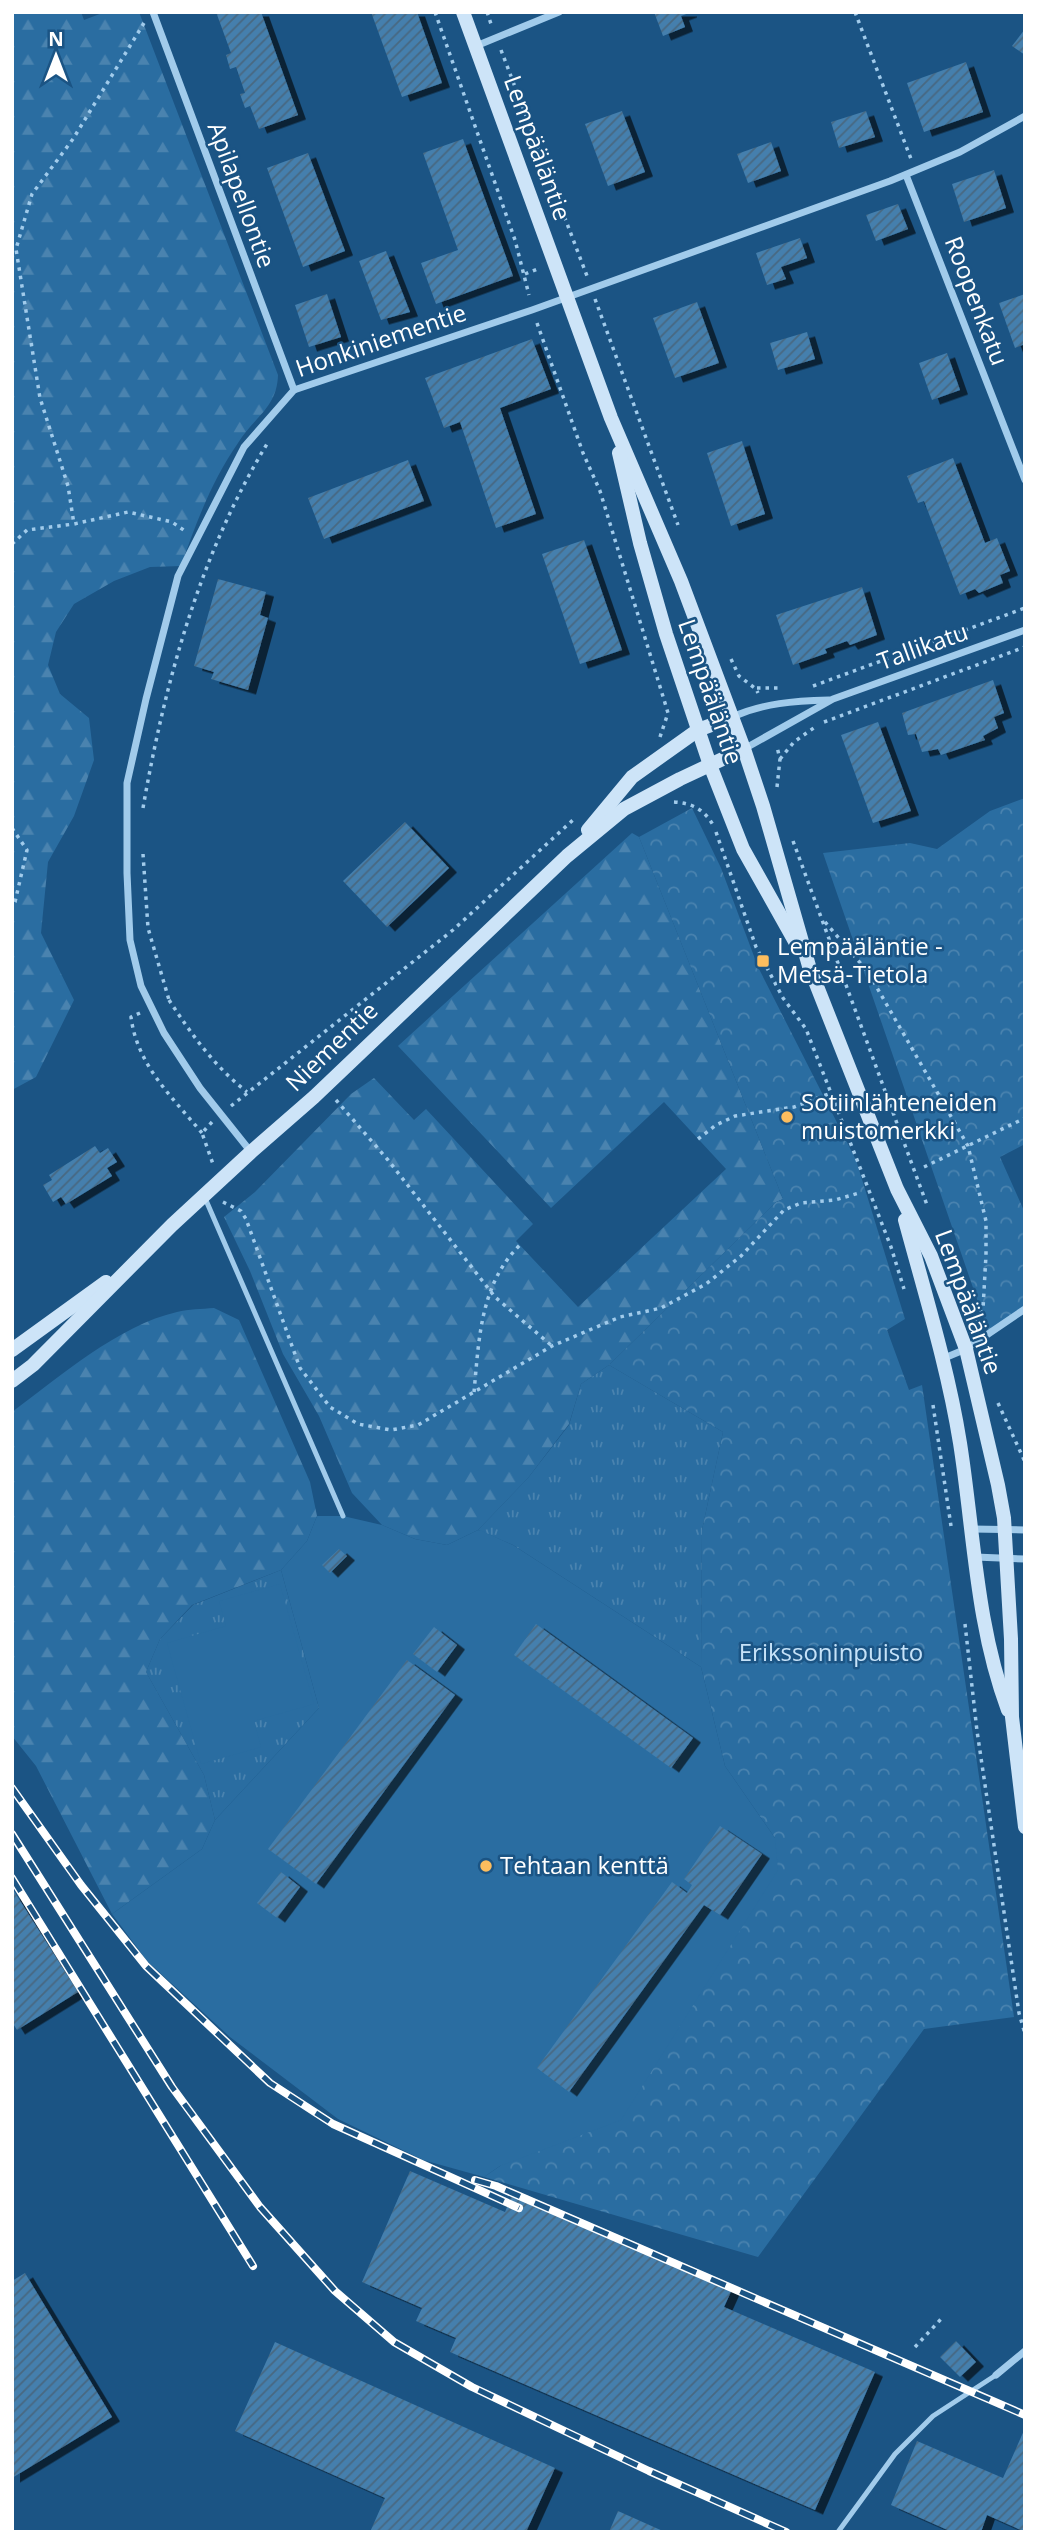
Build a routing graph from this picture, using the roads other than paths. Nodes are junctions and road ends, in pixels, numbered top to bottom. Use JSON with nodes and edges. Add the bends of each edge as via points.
{"nodes":[{"id":1,"x":152,"y":12,"type":"edge"},
{"id":2,"x":463,"y":12,"type":"edge"},
{"id":3,"x":559,"y":12,"type":"edge"},
{"id":4,"x":476,"y":47,"type":"junction"},
{"id":5,"x":1025,"y":116,"type":"edge"},
{"id":6,"x":906,"y":175,"type":"junction"},
{"id":7,"x":567,"y":297,"type":"junction"},
{"id":8,"x":294,"y":390,"type":"junction"},
{"id":9,"x":611,"y":418,"type":"junction"},
{"id":10,"x":1025,"y":480,"type":"edge"},
{"id":11,"x":1025,"y":630,"type":"edge"},
{"id":12,"x":833,"y":699,"type":"junction"},
{"id":13,"x":730,"y":718,"type":"junction"},
{"id":14,"x":698,"y":730,"type":"junction"},
{"id":15,"x":744,"y":749,"type":"junction"},
{"id":16,"x":710,"y":765,"type":"junction"},
{"id":17,"x":567,"y":856,"type":"junction"},
{"id":18,"x":809,"y":966,"type":"junction"},
{"id":19,"x":251,"y":1152,"type":"junction"},
{"id":20,"x":897,"y":1191,"type":"junction"},
{"id":21,"x":209,"y":1193,"type":"junction"},
{"id":22,"x":128,"y":1269,"type":"junction"},
{"id":23,"x":1025,"y":1309,"type":"edge"},
{"id":24,"x":966,"y":1349,"type":"junction"},
{"id":25,"x":12,"y":1350,"type":"edge"},
{"id":26,"x":942,"y":1359,"type":"junction"},
{"id":27,"x":12,"y":1381,"type":"edge"},
{"id":28,"x":343,"y":1516,"type":"dead end"},
{"id":29,"x":1004,"y":1528,"type":"junction"},
{"id":30,"x":972,"y":1529,"type":"junction"},
{"id":31,"x":1025,"y":1530,"type":"edge"},
{"id":32,"x":975,"y":1557,"type":"junction"},
{"id":33,"x":1008,"y":1557,"type":"junction"},
{"id":34,"x":1025,"y":1559,"type":"edge"},
{"id":35,"x":1012,"y":1717,"type":"junction"},
{"id":36,"x":1025,"y":1827,"type":"edge"},
{"id":37,"x":1025,"y":2351,"type":"edge"},
{"id":38,"x":996,"y":2375,"type":"joint"},
{"id":39,"x":838,"y":2532,"type":"edge"}],
"edges":[{"from":1,"to":8,"type":"street","name":"Apilapellontie"},
{"from":2,"to":4,"type":"main road","name":"Lempääläntie"},
{"from":3,"to":4,"type":"street"},
{"from":4,"to":7,"type":"main road","name":"Lempääläntie"},
{"from":5,"to":6,"type":"street","name":"Honkiniementie"},
{"from":6,"to":7,"type":"street","name":"Honkiniementie"},
{"from":6,"to":10,"type":"street","name":"Roopenkatu"},
{"from":7,"to":8,"type":"street","name":"Honkiniementie"},
{"from":7,"to":9,"type":"main road","name":"Lempääläntie"},
{"from":8,"to":19,"type":"street","name":"Honkiniementie","via":[[244,447],[178,576],[127,783],[130,940],[141,986],[164,1033],[200,1088]]},
{"from":9,"to":13,"type":"main road","name":"Lempääläntie","via":[[681,581]]},
{"from":9,"to":14,"type":"main road","name":"Lempääläntie","via":[[640,543]]},
{"from":11,"to":12,"type":"street","name":"Tallikatu"},
{"from":12,"to":13,"type":"street","name":"Tallikatu","via":[[777,702]]},
{"from":12,"to":15,"type":"street","name":"Tallikatu"},
{"from":13,"to":14,"type":"main road","name":"Niementie"},
{"from":13,"to":15,"type":"main road","name":"Lempääläntie"},
{"from":14,"to":16,"type":"main road","name":"Lempääläntie"},
{"from":14,"to":17,"type":"main road","name":"Niementie","via":[[632,777]]},
{"from":15,"to":16,"type":"main road","name":"Niementie"},
{"from":15,"to":18,"type":"main road","name":"Lempääläntie"},
{"from":16,"to":17,"type":"main road","name":"Niementie","via":[[624,809]]},
{"from":16,"to":18,"type":"main road","name":"Lempääläntie","via":[[743,849]]},
{"from":17,"to":19,"type":"main road","name":"Niementie"},
{"from":18,"to":20,"type":"main road","name":"Lempääläntie"},
{"from":19,"to":21,"type":"main road","name":"Niementie"},
{"from":20,"to":24,"type":"main road","name":"Lempääläntie","via":[[931,1256]]},
{"from":20,"to":26,"type":"main road","name":"Lempääläntie"},
{"from":21,"to":22,"type":"main road","name":"Niementie"},
{"from":21,"to":28,"type":"lane"},
{"from":22,"to":25,"type":"main road","name":"Niementie"},
{"from":22,"to":27,"type":"main road","name":"Niementie"},
{"from":23,"to":24,"type":"street"},
{"from":24,"to":26,"type":"street"},
{"from":24,"to":29,"type":"main road","name":"Lempääläntie"},
{"from":26,"to":30,"type":"main road","name":"Lempääläntie"},
{"from":29,"to":30,"type":"street"},
{"from":29,"to":31,"type":"street"},
{"from":29,"to":33,"type":"main road","name":"Lempääläntie"},
{"from":30,"to":32,"type":"main road","name":"Lempääläntie"},
{"from":32,"to":33,"type":"street"},
{"from":32,"to":35,"type":"main road","name":"Lempääläntie","via":[[989,1651]]},
{"from":33,"to":34,"type":"street"},
{"from":33,"to":35,"type":"main road","name":"Lempääläntie"},
{"from":35,"to":36,"type":"main road"},
{"from":37,"to":38,"type":"street"},
{"from":38,"to":39,"type":"lane","via":[[933,2416],[895,2454]]}]}
